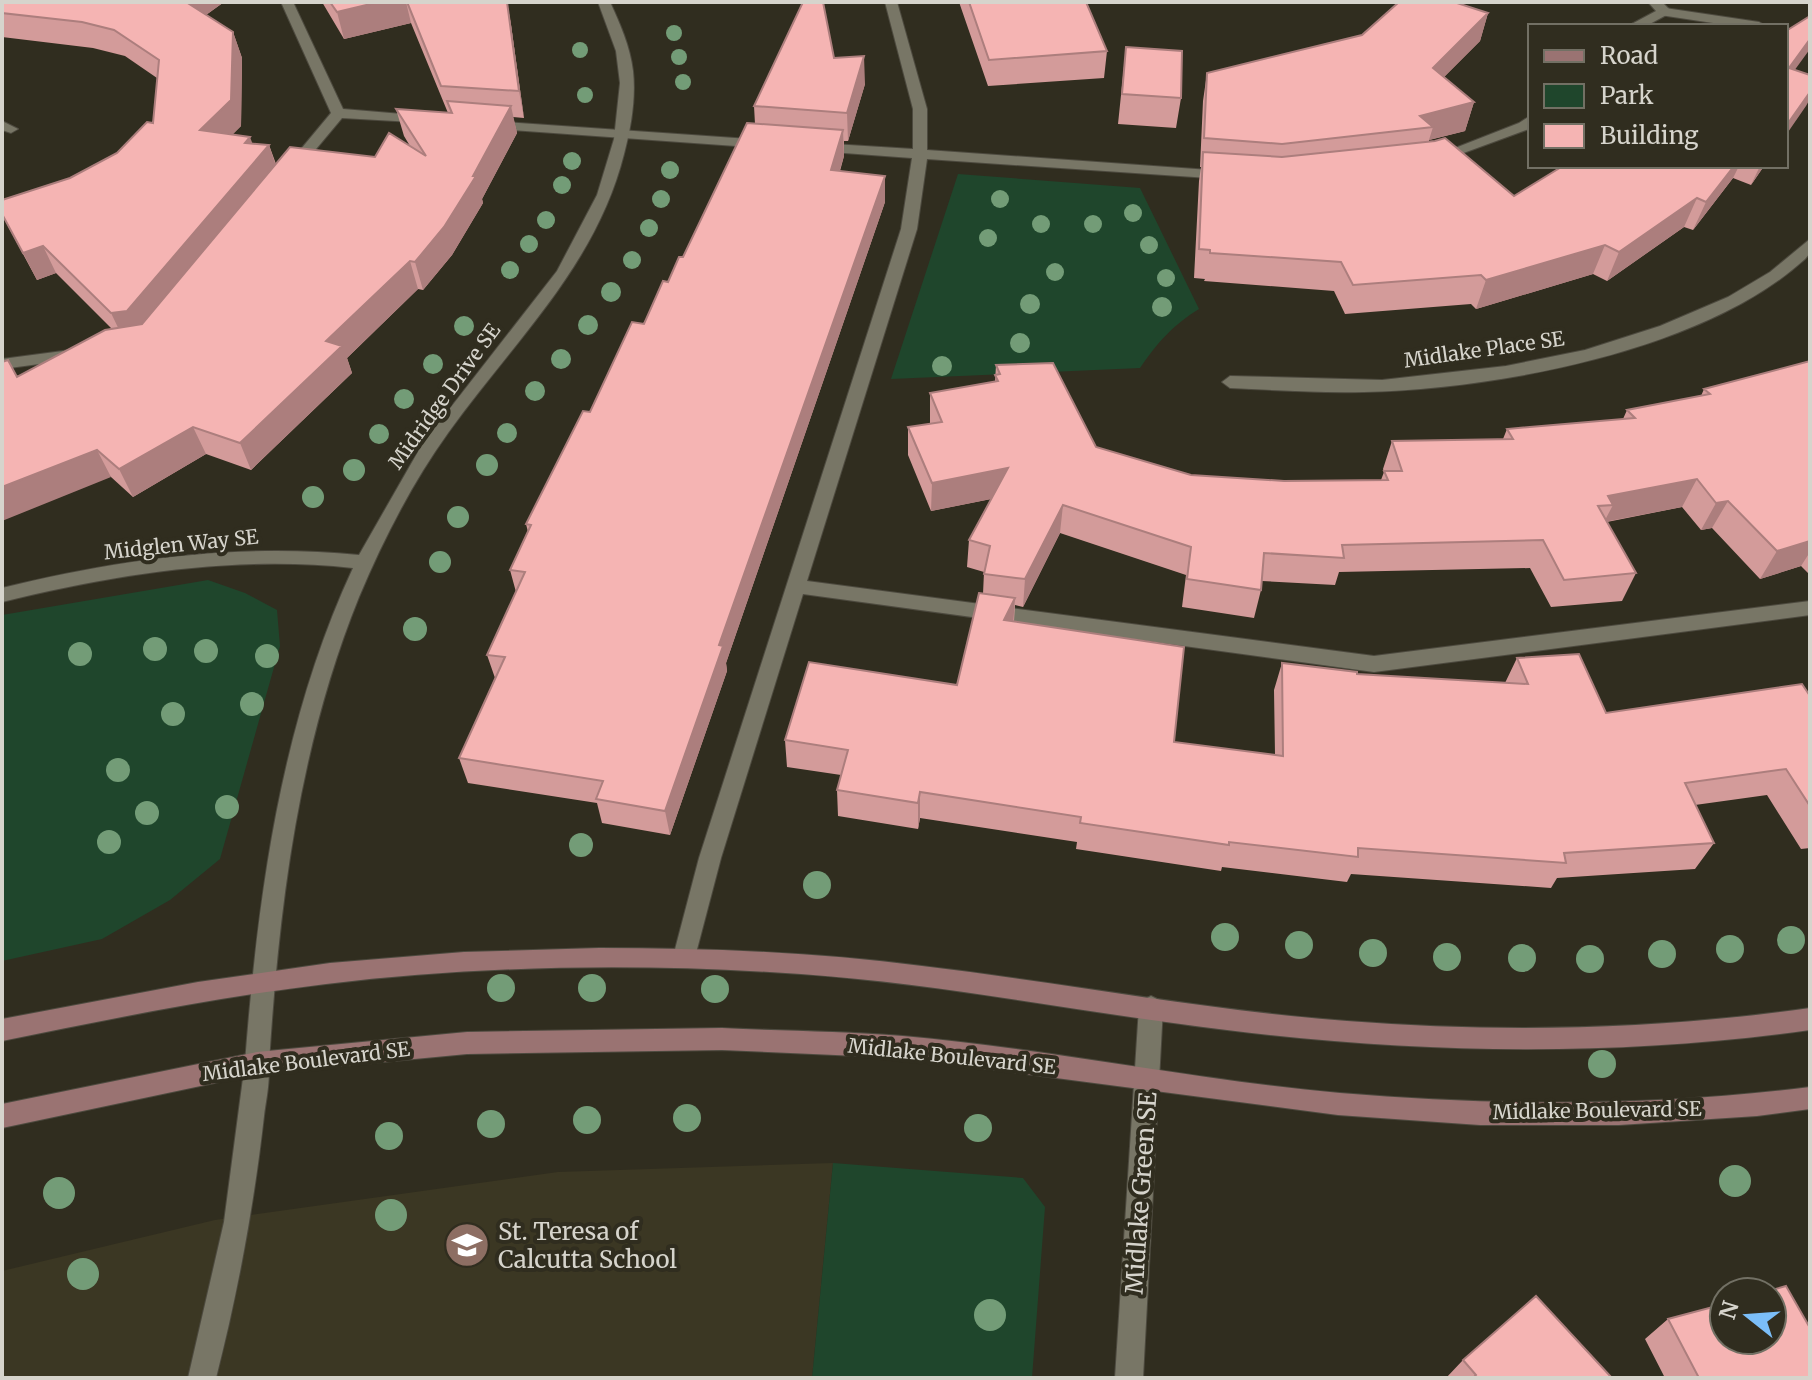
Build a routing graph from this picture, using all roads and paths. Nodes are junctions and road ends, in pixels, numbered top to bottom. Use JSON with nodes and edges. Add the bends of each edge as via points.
{"nodes":[{"id":1,"x":287,"y":2,"type":"edge"},
{"id":2,"x":604,"y":2,"type":"edge"},
{"id":3,"x":891,"y":2,"type":"edge"},
{"id":4,"x":1654,"y":2,"type":"edge"},
{"id":5,"x":1665,"y":12,"type":"junction"},
{"id":6,"x":1639,"y":24,"type":"edge"},
{"id":7,"x":1746,"y":24,"type":"edge"},
{"id":8,"x":338,"y":113,"type":"junction"},
{"id":9,"x":448,"y":122,"type":"edge"},
{"id":10,"x":1528,"y":122,"type":"edge"},
{"id":11,"x":480,"y":124,"type":"edge"},
{"id":12,"x":622,"y":135,"type":"junction"},
{"id":13,"x":920,"y":154,"type":"junction"},
{"id":14,"x":1426,"y":163,"type":"edge"},
{"id":15,"x":1245,"y":177,"type":"edge"},
{"id":16,"x":277,"y":186,"type":"edge"},
{"id":17,"x":1810,"y":244,"type":"edge"},
{"id":18,"x":89,"y":353,"type":"edge"},
{"id":19,"x":2,"y":364,"type":"edge"},
{"id":20,"x":1230,"y":382,"type":"dead end"},
{"id":21,"x":366,"y":562,"type":"junction"},
{"id":22,"x":796,"y":586,"type":"junction"},
{"id":23,"x":2,"y":595,"type":"edge"},
{"id":24,"x":1810,"y":608,"type":"edge"},
{"id":25,"x":684,"y":957,"type":"junction"},
{"id":26,"x":262,"y":982,"type":"junction"},
{"id":27,"x":1151,"y":1007,"type":"junction"},
{"id":28,"x":1810,"y":1019,"type":"edge"},
{"id":29,"x":2,"y":1030,"type":"edge"},
{"id":30,"x":257,"y":1063,"type":"junction"},
{"id":31,"x":1148,"y":1080,"type":"junction"},
{"id":32,"x":1810,"y":1098,"type":"edge"},
{"id":33,"x":2,"y":1116,"type":"edge"},
{"id":34,"x":202,"y":1378,"type":"edge"},
{"id":35,"x":1129,"y":1378,"type":"edge"}],
"edges":[{"from":1,"to":8,"type":"street"},
{"from":2,"to":12,"type":"street","name":"Midridge Drive SE","via":[[627,82]]},
{"from":3,"to":13,"type":"street","via":[[920,109]]},
{"from":4,"to":5,"type":"street"},
{"from":5,"to":6,"type":"street"},
{"from":5,"to":7,"type":"street"},
{"from":8,"to":9,"type":"street"},
{"from":8,"to":16,"type":"street"},
{"from":10,"to":14,"type":"street"},
{"from":11,"to":12,"type":"street"},
{"from":12,"to":13,"type":"street"},
{"from":12,"to":21,"type":"street","name":"Midridge Drive SE","via":[[580,246],[548,296],[430,446]]},
{"from":13,"to":15,"type":"street"},
{"from":13,"to":22,"type":"street","via":[[909,229]]},
{"from":17,"to":20,"type":"street","name":"Midlake Place SE","via":[[1743,297],[1659,335],[1556,365],[1379,386]]},
{"from":18,"to":19,"type":"street"},
{"from":21,"to":23,"type":"street","name":"Midglen Way SE","via":[[290,555],[206,559],[56,581]]},
{"from":21,"to":26,"type":"street","name":"Midridge Drive SE","via":[[340,621],[306,734],[273,878]]},
{"from":22,"to":24,"type":"street","via":[[1374,664]]},
{"from":22,"to":25,"type":"street"},
{"from":25,"to":26,"type":"street","via":[[421,965]]},
{"from":25,"to":27,"type":"street","via":[[806,964]]},
{"from":26,"to":29,"type":"street"},
{"from":26,"to":30,"type":"street","name":"Midridge Drive SE"},
{"from":27,"to":28,"type":"street","via":[[1278,1026],[1535,1040],[1662,1035]]},
{"from":27,"to":31,"type":"street","name":"Midlake Green SE"},
{"from":30,"to":31,"type":"street","name":"Midlake Boulevard SE","via":[[467,1043],[722,1039],[903,1047]]},
{"from":30,"to":33,"type":"street","name":"Midlake Boulevard SE"},
{"from":30,"to":34,"type":"street","name":"Midridge Drive SE","via":[[241,1196],[218,1324]]},
{"from":31,"to":32,"type":"street","name":"Midlake Boulevard SE","via":[[1338,1104],[1480,1113],[1619,1113]]},
{"from":31,"to":35,"type":"street","name":"Midlake Green SE"}]}
